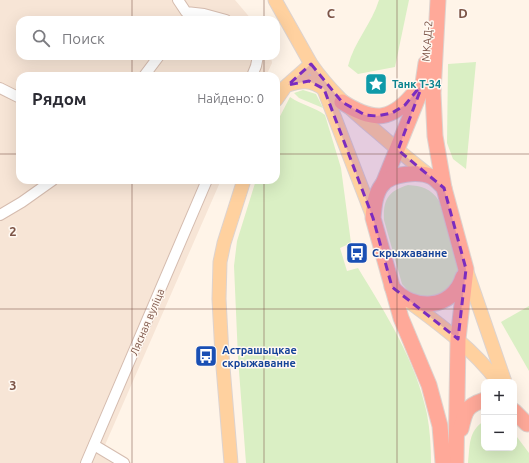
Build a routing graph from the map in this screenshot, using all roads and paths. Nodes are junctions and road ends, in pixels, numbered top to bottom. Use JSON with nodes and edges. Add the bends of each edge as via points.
{"nodes":[{"id":1,"x":178,"y":0,"type":"edge"},
{"id":2,"x":275,"y":0,"type":"edge"},
{"id":3,"x":430,"y":0,"type":"edge"},
{"id":4,"x":438,"y":0,"type":"edge"},
{"id":5,"x":184,"y":16,"type":"edge"},
{"id":6,"x":156,"y":60,"type":"edge"},
{"id":7,"x":257,"y":60,"type":"edge"},
{"id":8,"x":314,"y":69,"type":"junction"},
{"id":9,"x":147,"y":72,"type":"edge"},
{"id":10,"x":254,"y":72,"type":"edge"},
{"id":11,"x":423,"y":82,"type":"junction"},
{"id":12,"x":288,"y":85,"type":"junction"},
{"id":13,"x":0,"y":88,"type":"edge"},
{"id":14,"x":324,"y":89,"type":"junction"},
{"id":15,"x":280,"y":93,"type":"edge"},
{"id":16,"x":16,"y":96,"type":"edge"},
{"id":17,"x":342,"y":102,"type":"junction"},
{"id":18,"x":398,"y":150,"type":"junction"},
{"id":19,"x":431,"y":177,"type":"junction"},
{"id":20,"x":47,"y":184,"type":"edge"},
{"id":21,"x":205,"y":184,"type":"edge"},
{"id":22,"x":243,"y":184,"type":"edge"},
{"id":23,"x":383,"y":184,"type":"junction"},
{"id":24,"x":444,"y":188,"type":"junction"},
{"id":25,"x":0,"y":215,"type":"edge"},
{"id":26,"x":373,"y":218,"type":"junction"},
{"id":27,"x":466,"y":269,"type":"junction"},
{"id":28,"x":392,"y":287,"type":"junction"},
{"id":29,"x":403,"y":298,"type":"junction"},
{"id":30,"x":458,"y":339,"type":"junction"},
{"id":31,"x":496,"y":379,"type":"edge"},
{"id":32,"x":504,"y":379,"type":"edge"},
{"id":33,"x":481,"y":401,"type":"edge"},
{"id":34,"x":517,"y":408,"type":"edge"},
{"id":35,"x":517,"y":414,"type":"edge"},
{"id":36,"x":528,"y":425,"type":"edge"},
{"id":37,"x":94,"y":445,"type":"junction"},
{"id":38,"x":449,"y":460,"type":"edge"},
{"id":39,"x":86,"y":463,"type":"edge"},
{"id":40,"x":124,"y":463,"type":"edge"},
{"id":41,"x":231,"y":463,"type":"edge"}],
"edges":[{"from":1,"to":5,"type":"street"},
{"from":2,"to":8,"type":"main road"},
{"from":3,"to":11,"type":"highway","name":"МКАД-2"},
{"from":4,"to":24,"type":"highway","via":[[433,93],[435,136]]},
{"from":6,"to":9,"type":"street"},
{"from":7,"to":10,"type":"street"},
{"from":8,"to":12,"type":"main road"},
{"from":8,"to":14,"type":"main road"},
{"from":8,"to":17,"type":"main road"},
{"from":11,"to":17,"type":"highway","via":[[405,105],[392,113],[365,115]]},
{"from":11,"to":18,"type":"highway","name":"МКАД-2"},
{"from":12,"to":14,"type":"main road","via":[[309,81]]},
{"from":12,"to":15,"type":"main road"},
{"from":13,"to":16,"type":"street"},
{"from":14,"to":26,"type":"main road"},
{"from":17,"to":18,"type":"main road"},
{"from":18,"to":19,"type":"main road"},
{"from":18,"to":23,"type":"highway","name":"МКАД-2"},
{"from":19,"to":23,"type":"highway","via":[[406,174]]},
{"from":19,"to":24,"type":"highway"},
{"from":20,"to":25,"type":"street"},
{"from":21,"to":37,"type":"street","name":"Лясная вуліца"},
{"from":22,"to":41,"type":"main road","via":[[220,262],[222,355]]},
{"from":23,"to":26,"type":"highway","via":[[374,205]]},
{"from":24,"to":27,"type":"highway"},
{"from":26,"to":28,"type":"highway"},
{"from":27,"to":29,"type":"highway","via":[[461,284],[450,297],[440,302],[418,304]]},
{"from":27,"to":30,"type":"highway"},
{"from":27,"to":32,"type":"main road"},
{"from":28,"to":29,"type":"highway"},
{"from":28,"to":38,"type":"highway","via":[[429,385]]},
{"from":29,"to":30,"type":"main road"},
{"from":30,"to":31,"type":"main road"},
{"from":30,"to":38,"type":"highway"},
{"from":33,"to":38,"type":"highway","via":[[472,404],[466,411]]},
{"from":34,"to":36,"type":"main road"},
{"from":35,"to":36,"type":"highway"},
{"from":37,"to":39,"type":"street","name":"Лясная вуліца"},
{"from":37,"to":40,"type":"street"}]}
